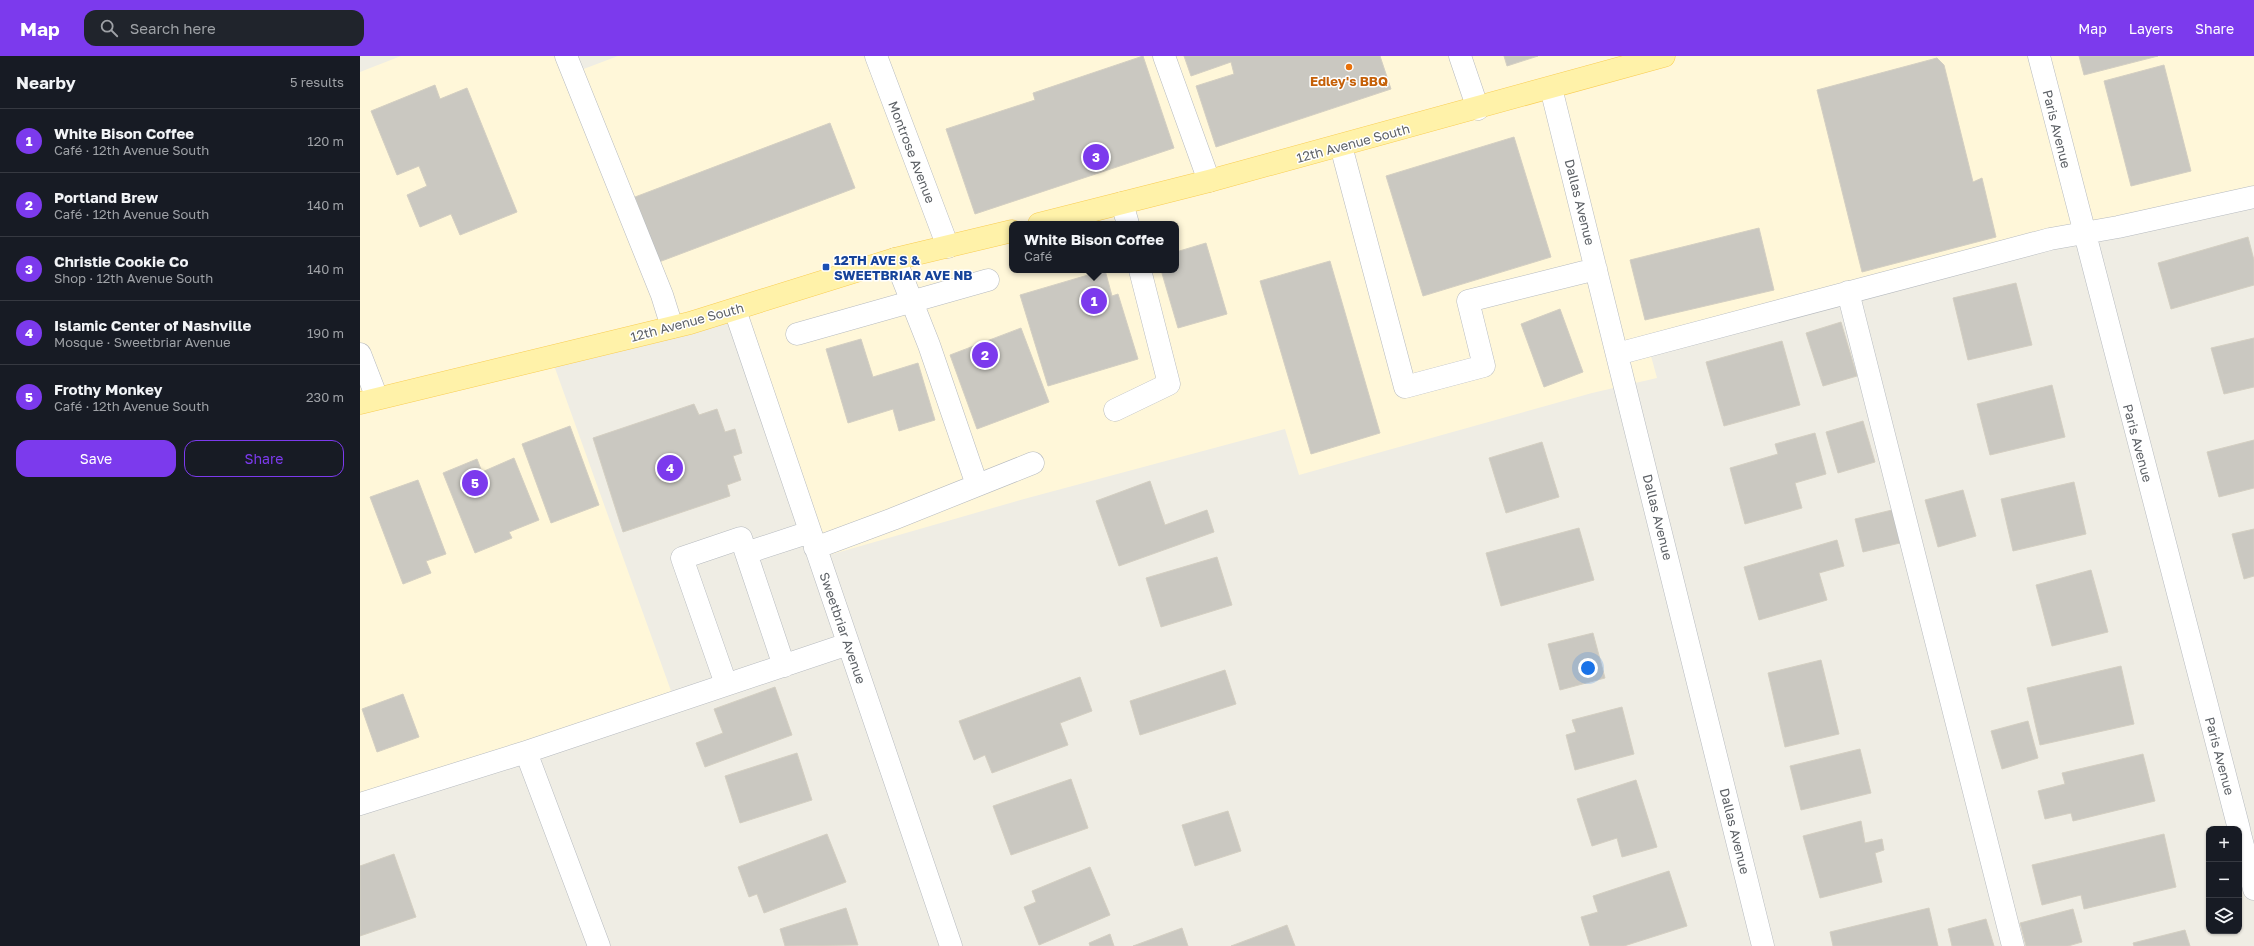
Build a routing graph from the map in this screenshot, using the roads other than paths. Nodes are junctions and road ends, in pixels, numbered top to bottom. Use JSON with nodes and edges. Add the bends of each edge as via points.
{"nodes":[{"id":1,"x":566,"y":56,"type":"edge"},
{"id":2,"x":876,"y":56,"type":"edge"},
{"id":3,"x":1164,"y":56,"type":"edge"},
{"id":4,"x":1460,"y":56,"type":"edge"},
{"id":5,"x":2039,"y":56,"type":"edge"},
{"id":6,"x":1660,"y":57,"type":"edge"},
{"id":7,"x":1551,"y":88,"type":"junction"},
{"id":8,"x":1478,"y":109,"type":"junction"},
{"id":9,"x":1341,"y":146,"type":"junction"},
{"id":10,"x":1209,"y":181,"type":"junction"},
{"id":11,"x":2254,"y":197,"type":"edge"},
{"id":12,"x":1122,"y":203,"type":"junction"},
{"id":13,"x":1051,"y":221,"type":"edge"},
{"id":14,"x":1127,"y":221,"type":"edge"},
{"id":15,"x":1009,"y":232,"type":"edge"},
{"id":16,"x":2084,"y":233,"type":"junction"},
{"id":17,"x":948,"y":247,"type":"junction"},
{"id":18,"x":895,"y":259,"type":"junction"},
{"id":19,"x":1596,"y":269,"type":"junction"},
{"id":20,"x":1141,"y":273,"type":"edge"},
{"id":21,"x":988,"y":280,"type":"dead end"},
{"id":22,"x":1848,"y":292,"type":"junction"},
{"id":23,"x":912,"y":303,"type":"junction"},
{"id":24,"x":735,"y":310,"type":"junction"},
{"id":25,"x":672,"y":327,"type":"junction"},
{"id":26,"x":797,"y":334,"type":"dead end"},
{"id":27,"x":360,"y":354,"type":"edge"},
{"id":28,"x":1617,"y":354,"type":"junction"},
{"id":29,"x":368,"y":401,"type":"edge"},
{"id":30,"x":1115,"y":410,"type":"dead end"},
{"id":31,"x":1033,"y":463,"type":"dead end"},
{"id":32,"x":977,"y":485,"type":"junction"},
{"id":33,"x":813,"y":540,"type":"junction"},
{"id":34,"x":746,"y":553,"type":"junction"},
{"id":35,"x":848,"y":644,"type":"junction"},
{"id":36,"x":784,"y":666,"type":"junction"},
{"id":37,"x":726,"y":684,"type":"junction"},
{"id":38,"x":526,"y":752,"type":"junction"},
{"id":39,"x":360,"y":804,"type":"edge"},
{"id":40,"x":2238,"y":826,"type":"edge"},
{"id":41,"x":2242,"y":842,"type":"edge"},
{"id":42,"x":2254,"y":889,"type":"edge"},
{"id":43,"x":599,"y":946,"type":"edge"},
{"id":44,"x":951,"y":946,"type":"edge"},
{"id":45,"x":1763,"y":946,"type":"edge"},
{"id":46,"x":2013,"y":946,"type":"edge"}],
"edges":[{"from":1,"to":25,"type":"street","via":[[662,295]]},
{"from":2,"to":17,"type":"street","name":"Montrose Avenue"},
{"from":3,"to":10,"type":"street"},
{"from":4,"to":8,"type":"street"},
{"from":5,"to":16,"type":"street","name":"Paris Avenue"},
{"from":6,"to":7,"type":"main road","name":"12th Avenue South"},
{"from":7,"to":8,"type":"main road","name":"12th Avenue South"},
{"from":7,"to":19,"type":"street","name":"Dallas Avenue"},
{"from":8,"to":9,"type":"main road","name":"12th Avenue South"},
{"from":9,"to":10,"type":"main road","name":"12th Avenue South"},
{"from":9,"to":19,"type":"street","via":[[1405,387],[1484,366],[1468,301]]},
{"from":10,"to":12,"type":"main road","name":"12th Avenue South"},
{"from":11,"to":16,"type":"street"},
{"from":12,"to":13,"type":"main road","name":"12th Avenue South"},
{"from":12,"to":14,"type":"street"},
{"from":15,"to":17,"type":"main road","name":"12th Avenue South"},
{"from":16,"to":22,"type":"street","via":[[2050,239]]},
{"from":16,"to":40,"type":"street","name":"Paris Avenue"},
{"from":17,"to":18,"type":"main road","name":"12th Avenue South"},
{"from":18,"to":23,"type":"street"},
{"from":18,"to":24,"type":"main road","name":"12th Avenue South"},
{"from":19,"to":28,"type":"street","name":"Dallas Avenue"},
{"from":20,"to":30,"type":"street","via":[[1169,384]]},
{"from":21,"to":23,"type":"street"},
{"from":22,"to":28,"type":"street"},
{"from":22,"to":46,"type":"street"},
{"from":23,"to":26,"type":"street"},
{"from":23,"to":32,"type":"street"},
{"from":24,"to":25,"type":"main road","name":"12th Avenue South"},
{"from":24,"to":33,"type":"street","name":"Sweetbriar Avenue"},
{"from":25,"to":29,"type":"main road","name":"12th Avenue South"},
{"from":27,"to":29,"type":"street"},
{"from":28,"to":45,"type":"street","name":"Dallas Avenue"},
{"from":31,"to":32,"type":"street"},
{"from":32,"to":33,"type":"street"},
{"from":33,"to":34,"type":"street"},
{"from":33,"to":35,"type":"street","name":"Sweetbriar Avenue"},
{"from":34,"to":36,"type":"street"},
{"from":34,"to":37,"type":"street","via":[[741,538],[682,558]]},
{"from":35,"to":36,"type":"street"},
{"from":35,"to":44,"type":"street","name":"Sweetbriar Avenue"},
{"from":36,"to":37,"type":"street"},
{"from":37,"to":38,"type":"street"},
{"from":38,"to":39,"type":"street"},
{"from":38,"to":43,"type":"street"},
{"from":41,"to":42,"type":"street","name":"Paris Avenue"}]}
